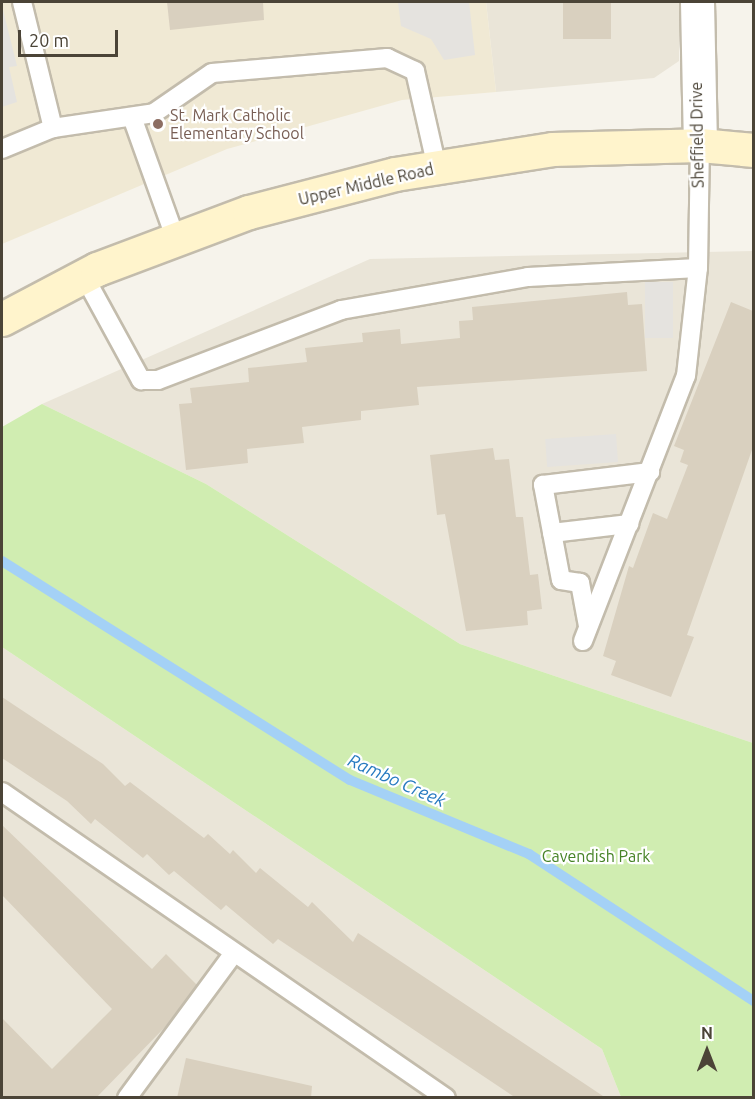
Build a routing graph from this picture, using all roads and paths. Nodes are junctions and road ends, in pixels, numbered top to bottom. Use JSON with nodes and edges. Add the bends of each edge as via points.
{"nodes":[{"id":1,"x":22,"y":2,"type":"edge"},
{"id":2,"x":698,"y":2,"type":"edge"},
{"id":3,"x":132,"y":117,"type":"junction"},
{"id":4,"x":53,"y":128,"type":"junction"},
{"id":5,"x":700,"y":145,"type":"junction"},
{"id":6,"x":2,"y":149,"type":"edge"},
{"id":7,"x":753,"y":150,"type":"edge"},
{"id":8,"x":437,"y":168,"type":"junction"},
{"id":9,"x":176,"y":240,"type":"junction"},
{"id":10,"x":698,"y":268,"type":"junction"},
{"id":11,"x":84,"y":276,"type":"junction"},
{"id":12,"x":3,"y":315,"type":"edge"},
{"id":13,"x":650,"y":472,"type":"junction"},
{"id":14,"x":629,"y":524,"type":"junction"},
{"id":15,"x":552,"y":533,"type":"junction"},
{"id":16,"x":2,"y":792,"type":"edge"},
{"id":17,"x":234,"y":953,"type":"junction"},
{"id":18,"x":127,"y":1098,"type":"edge"},
{"id":19,"x":446,"y":1098,"type":"edge"}],
"edges":[{"from":1,"to":4,"type":"lane"},
{"from":2,"to":5,"type":"street","name":"Sheffield Drive"},
{"from":3,"to":4,"type":"lane"},
{"from":3,"to":8,"type":"lane","via":[[154,113],[212,73],[387,58],[415,72]]},
{"from":3,"to":9,"type":"lane"},
{"from":4,"to":6,"type":"lane"},
{"from":5,"to":7,"type":"main road","name":"Upper Middle Road"},
{"from":5,"to":8,"type":"main road","name":"Upper Middle Road","via":[[552,149]]},
{"from":5,"to":10,"type":"lane","name":"Sheffield Drive"},
{"from":8,"to":9,"type":"main road","name":"Upper Middle Road","via":[[249,212]]},
{"from":9,"to":11,"type":"main road","name":"Upper Middle Road"},
{"from":10,"to":11,"type":"lane","via":[[528,277],[341,310],[158,380],[141,380]]},
{"from":10,"to":13,"type":"lane","name":"Sheffield Drive","via":[[686,376]]},
{"from":11,"to":12,"type":"main road","name":"Upper Middle Road"},
{"from":13,"to":14,"type":"lane","name":"Sheffield Drive"},
{"from":13,"to":15,"type":"lane","via":[[543,485]]},
{"from":14,"to":15,"type":"lane"},
{"from":14,"to":15,"type":"lane","name":"Sheffield Drive","via":[[585,635],[580,583],[561,580]]},
{"from":16,"to":17,"type":"lane"},
{"from":17,"to":18,"type":"lane"},
{"from":17,"to":19,"type":"lane"}]}
